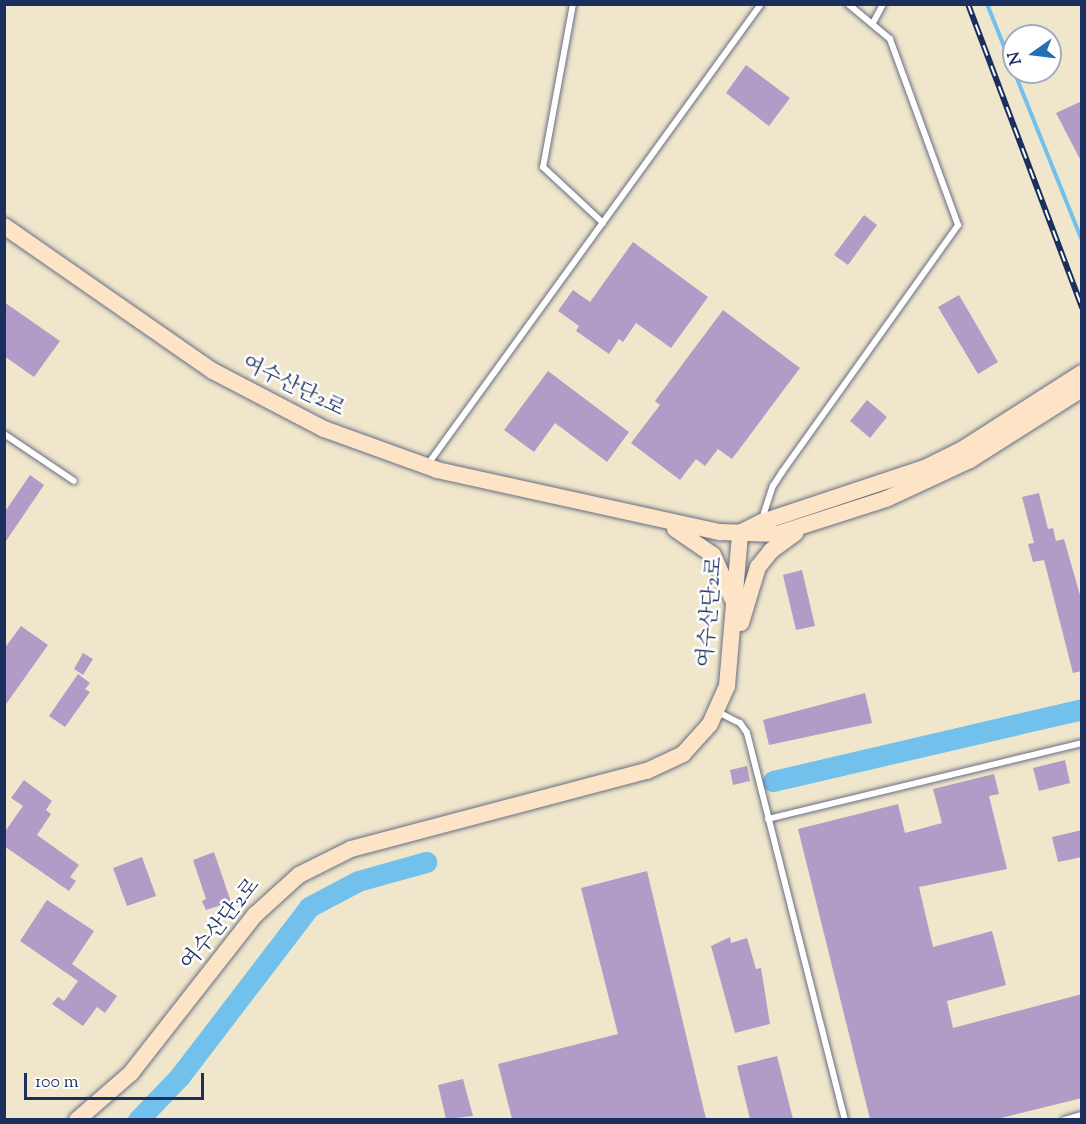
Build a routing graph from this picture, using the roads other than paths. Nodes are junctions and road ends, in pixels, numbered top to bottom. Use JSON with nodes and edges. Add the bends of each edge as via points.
{"nodes":[{"id":1,"x":573,"y":4,"type":"edge"},
{"id":2,"x":761,"y":4,"type":"edge"},
{"id":3,"x":848,"y":4,"type":"edge"},
{"id":4,"x":883,"y":4,"type":"edge"},
{"id":5,"x":873,"y":23,"type":"junction"},
{"id":6,"x":603,"y":223,"type":"junction"},
{"id":7,"x":4,"y":226,"type":"edge"},
{"id":8,"x":1082,"y":373,"type":"edge"},
{"id":9,"x":1082,"y":389,"type":"edge"},
{"id":10,"x":4,"y":434,"type":"edge"},
{"id":11,"x":426,"y":467,"type":"junction"},
{"id":12,"x":74,"y":481,"type":"dead end"},
{"id":13,"x":658,"y":520,"type":"junction"},
{"id":14,"x":762,"y":522,"type":"junction"},
{"id":15,"x":805,"y":527,"type":"junction"},
{"id":16,"x":740,"y":533,"type":"junction"},
{"id":17,"x":734,"y":603,"type":"junction"},
{"id":18,"x":732,"y":649,"type":"junction"},
{"id":19,"x":718,"y":711,"type":"junction"},
{"id":20,"x":1082,"y":743,"type":"edge"},
{"id":21,"x":768,"y":819,"type":"junction"},
{"id":22,"x":1082,"y":1115,"type":"edge"},
{"id":23,"x":77,"y":1119,"type":"edge"},
{"id":24,"x":845,"y":1119,"type":"edge"},
{"id":25,"x":1064,"y":1119,"type":"edge"}],
"edges":[{"from":1,"to":6,"type":"lane","via":[[543,167]]},
{"from":2,"to":6,"type":"lane"},
{"from":3,"to":5,"type":"lane"},
{"from":4,"to":5,"type":"lane"},
{"from":5,"to":14,"type":"lane","via":[[891,44],[958,225],[772,486]]},
{"from":6,"to":11,"type":"lane"},
{"from":7,"to":11,"type":"street","name":"여수산단2로","via":[[239,387],[324,429]]},
{"from":8,"to":14,"type":"street","via":[[963,449],[927,467]]},
{"from":9,"to":15,"type":"street","via":[[960,465],[886,499]]},
{"from":10,"to":12,"type":"lane"},
{"from":11,"to":13,"type":"street","name":"여수산단2로"},
{"from":13,"to":16,"type":"street","name":"여수산단2로"},
{"from":13,"to":17,"type":"street","via":[[713,555]]},
{"from":14,"to":16,"type":"street"},
{"from":15,"to":16,"type":"street","via":[[763,536]]},
{"from":15,"to":18,"type":"street","via":[[772,550],[758,567]]},
{"from":16,"to":17,"type":"street","name":"여수산단2로"},
{"from":17,"to":18,"type":"street","name":"여수산단2로"},
{"from":18,"to":19,"type":"street","name":"여수산단2로","via":[[727,686]]},
{"from":19,"to":21,"type":"lane","via":[[744,728]]},
{"from":19,"to":23,"type":"street","name":"여수산단2로","via":[[683,754],[660,766],[369,843],[299,875],[255,915],[131,1073]]},
{"from":20,"to":21,"type":"lane"},
{"from":21,"to":24,"type":"lane"},
{"from":22,"to":25,"type":"lane"}]}
